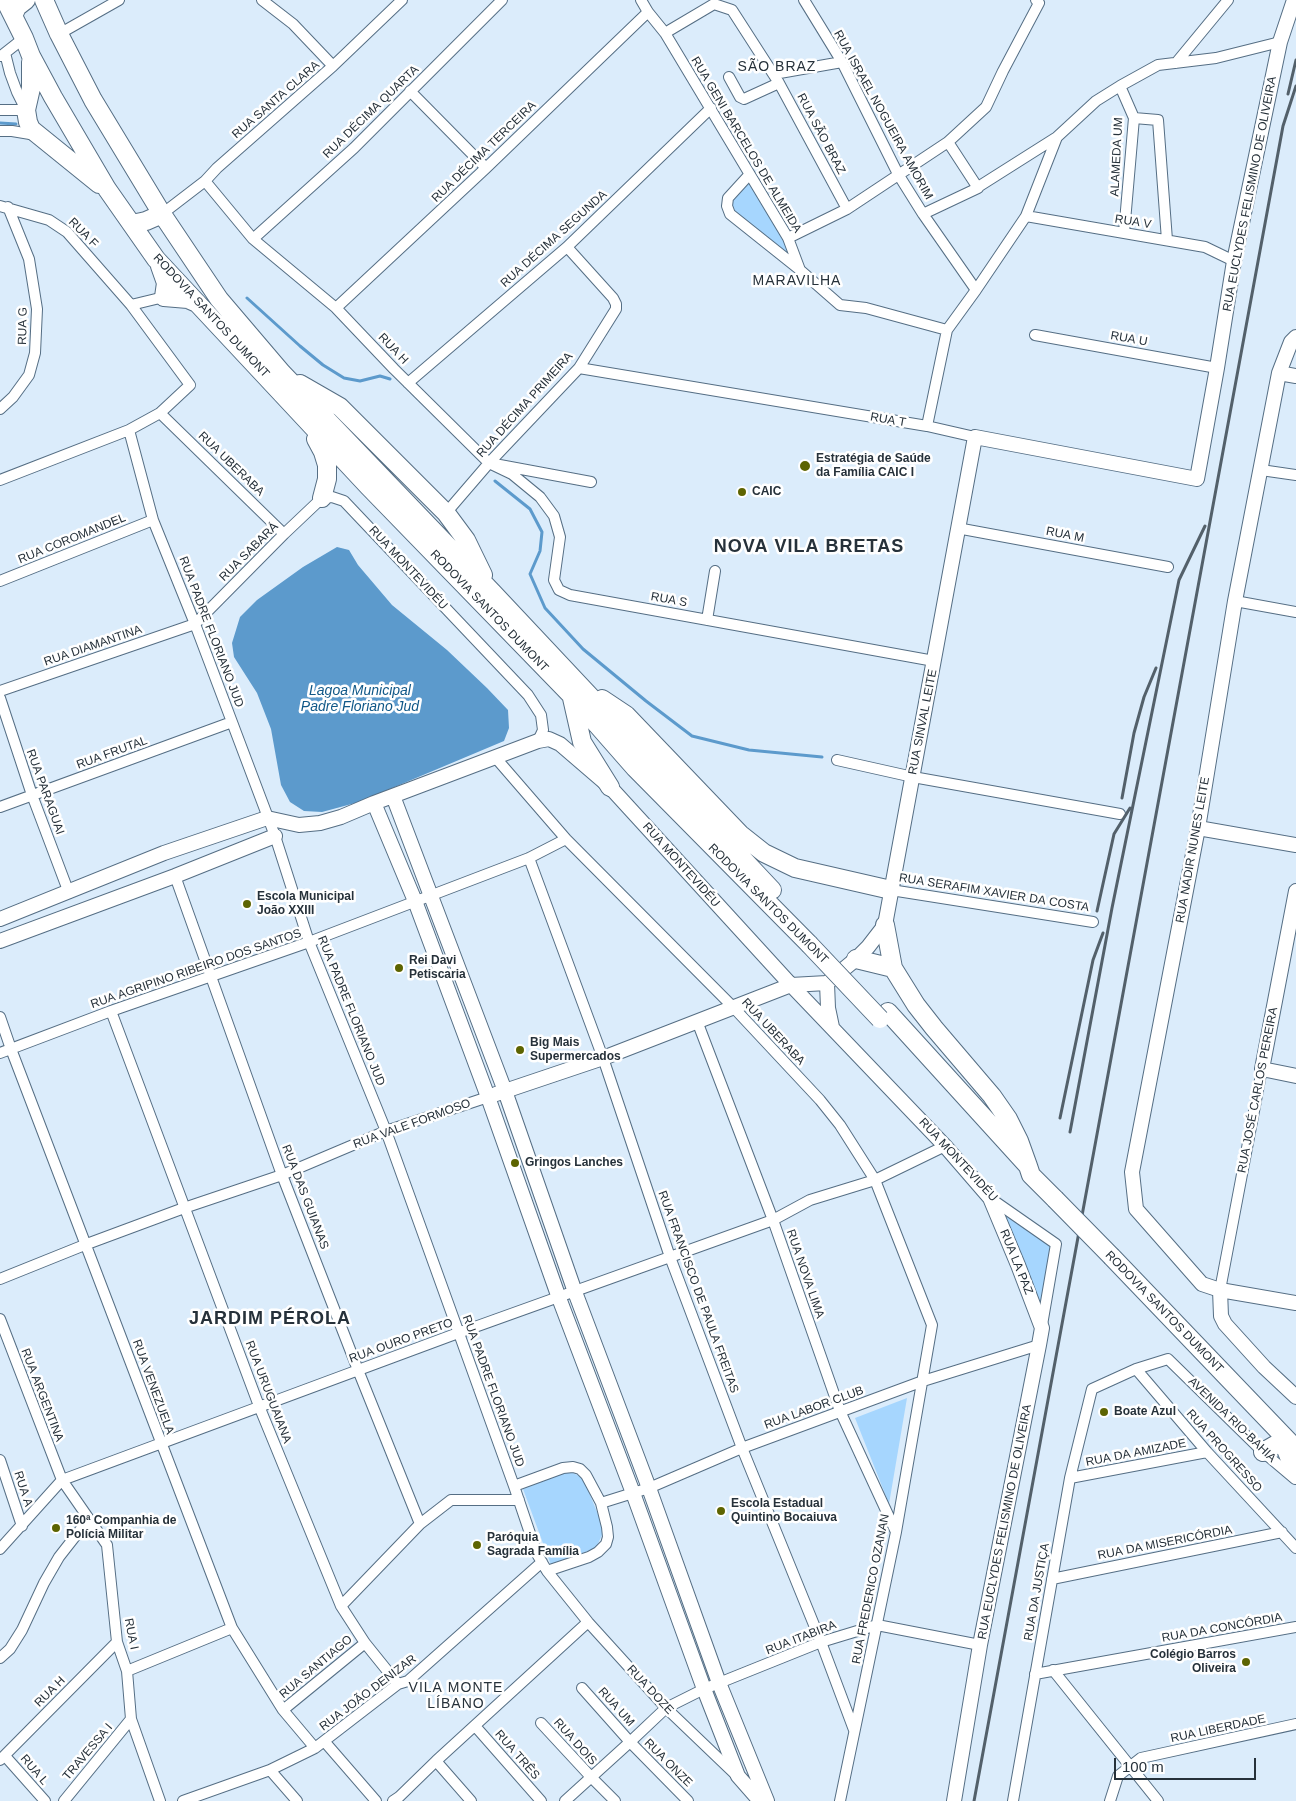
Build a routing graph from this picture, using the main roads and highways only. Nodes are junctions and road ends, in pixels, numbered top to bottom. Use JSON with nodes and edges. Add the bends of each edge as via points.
{"nodes":[{"id":1,"x":5,"y":0,"type":"edge"},
{"id":2,"x":26,"y":0,"type":"edge"},
{"id":3,"x":42,"y":2,"type":"edge"},
{"id":4,"x":13,"y":16,"type":"junction"},
{"id":5,"x":30,"y":56,"type":"junction"},
{"id":6,"x":107,"y":189,"type":"junction"},
{"id":7,"x":162,"y":214,"type":"junction"},
{"id":8,"x":132,"y":224,"type":"junction"},
{"id":9,"x":156,"y":259,"type":"junction"},
{"id":10,"x":200,"y":304,"type":"junction"},
{"id":11,"x":282,"y":374,"type":"junction"},
{"id":12,"x":303,"y":416,"type":"junction"},
{"id":13,"x":322,"y":498,"type":"road end"},
{"id":14,"x":493,"y":593,"type":"junction"},
{"id":15,"x":572,"y":686,"type":"junction"},
{"id":16,"x":635,"y":768,"type":"junction"},
{"id":17,"x":891,"y":890,"type":"road end"},
{"id":18,"x":884,"y":925,"type":"road end"},
{"id":19,"x":813,"y":941,"type":"junction"},
{"id":20,"x":856,"y":959,"type":"road end"},
{"id":21,"x":893,"y":968,"type":"junction"},
{"id":22,"x":1030,"y":1170,"type":"junction"},
{"id":23,"x":1285,"y":1439,"type":"edge"},
{"id":24,"x":1263,"y":1452,"type":"road end"},
{"id":25,"x":1296,"y":1474,"type":"edge"}],
"edges":[{"from":1,"to":4,"type":"highway","name":"RODOVIA SANTOS DUMONT"},
{"from":2,"to":4,"type":"highway","via":[[17,7]]},
{"from":3,"to":7,"type":"highway","name":"RODOVIA SANTOS DUMONT","via":[[92,100]]},
{"from":4,"to":5,"type":"highway","name":"RODOVIA SANTOS DUMONT"},
{"from":5,"to":6,"type":"highway","name":"RODOVIA SANTOS DUMONT"},
{"from":5,"to":6,"type":"highway","via":[[32,83],[26,110],[31,129]]},
{"from":6,"to":8,"type":"highway","name":"RODOVIA SANTOS DUMONT"},
{"from":7,"to":8,"type":"highway"},
{"from":7,"to":11,"type":"highway","name":"RODOVIA SANTOS DUMONT","via":[[219,299]]},
{"from":8,"to":9,"type":"highway","name":"RODOVIA SANTOS DUMONT"},
{"from":9,"to":10,"type":"highway","name":"RODOVIA SANTOS DUMONT"},
{"from":9,"to":10,"type":"highway","via":[[165,277],[164,297],[188,299]]},
{"from":10,"to":12,"type":"highway","name":"RODOVIA SANTOS DUMONT"},
{"from":11,"to":14,"type":"highway","name":"RODOVIA SANTOS DUMONT"},
{"from":11,"to":14,"type":"highway","via":[[340,407],[446,513],[466,540]]},
{"from":12,"to":13,"type":"highway","via":[[324,452],[327,479]]},
{"from":12,"to":15,"type":"highway","name":"RODOVIA SANTOS DUMONT","via":[[368,486]]},
{"from":14,"to":15,"type":"highway","name":"RODOVIA SANTOS DUMONT"},
{"from":15,"to":16,"type":"highway","name":"RODOVIA SANTOS DUMONT"},
{"from":15,"to":16,"type":"highway","via":[[582,742],[610,787],[609,776],[615,768],[625,765]]},
{"from":15,"to":17,"type":"highway","via":[[626,715],[740,834],[764,853],[795,868]]},
{"from":15,"to":19,"type":"highway","name":"RODOVIA SANTOS DUMONT","via":[[710,825]]},
{"from":16,"to":19,"type":"highway","name":"RODOVIA SANTOS DUMONT"},
{"from":18,"to":21,"type":"highway"},
{"from":19,"to":22,"type":"highway","name":"RODOVIA SANTOS DUMONT","bridge":true,"via":[[884,1016],[1023,1174]]},
{"from":20,"to":21,"type":"highway"},
{"from":21,"to":22,"type":"highway","via":[[922,1013],[1008,1119]]},
{"from":22,"to":23,"type":"highway","name":"RODOVIA SANTOS DUMONT","bridge":true},
{"from":23,"to":24,"type":"highway"},
{"from":23,"to":25,"type":"highway"}]}
